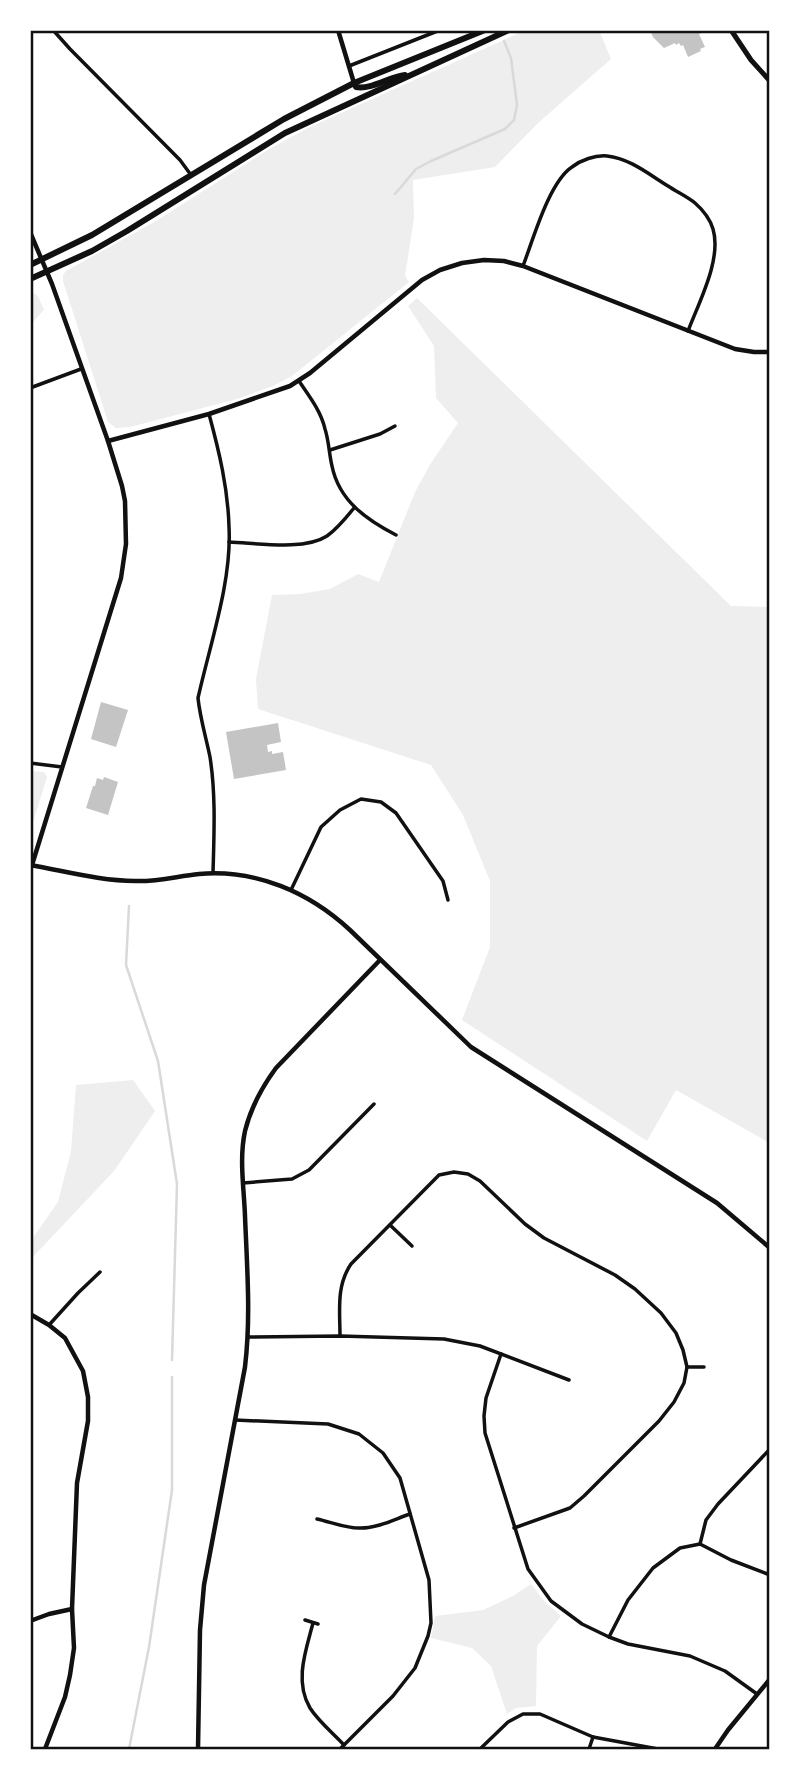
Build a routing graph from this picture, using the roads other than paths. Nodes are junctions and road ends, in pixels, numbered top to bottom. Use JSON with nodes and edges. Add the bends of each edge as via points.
{"nodes":[{"id":1,"x":53,"y":30,"type":"edge"},
{"id":2,"x":338,"y":30,"type":"edge"},
{"id":3,"x":440,"y":30,"type":"edge"},
{"id":4,"x":485,"y":30,"type":"edge"},
{"id":5,"x":509,"y":30,"type":"edge"},
{"id":6,"x":731,"y":30,"type":"edge"},
{"id":7,"x":349,"y":66,"type":"junction"},
{"id":8,"x":411,"y":75,"type":"junction"},
{"id":9,"x":770,"y":81,"type":"edge"},
{"id":10,"x":354,"y":83,"type":"junction"},
{"id":11,"x":191,"y":175,"type":"junction"},
{"id":12,"x":184,"y":196,"type":"junction"},
{"id":13,"x":30,"y":232,"type":"edge"},
{"id":14,"x":41,"y":260,"type":"junction"},
{"id":15,"x":30,"y":265,"type":"edge"},
{"id":16,"x":523,"y":266,"type":"junction"},
{"id":17,"x":46,"y":272,"type":"junction"},
{"id":18,"x":30,"y":279,"type":"edge"},
{"id":19,"x":688,"y":331,"type":"junction"},
{"id":20,"x":770,"y":352,"type":"edge"},
{"id":21,"x":81,"y":369,"type":"junction"},
{"id":22,"x":299,"y":381,"type":"junction"},
{"id":23,"x":30,"y":388,"type":"edge"},
{"id":24,"x":209,"y":414,"type":"junction"},
{"id":25,"x":395,"y":426,"type":"dead end"},
{"id":26,"x":108,"y":441,"type":"junction"},
{"id":27,"x":330,"y":450,"type":"junction"},
{"id":28,"x":354,"y":508,"type":"junction"},
{"id":29,"x":396,"y":535,"type":"dead end"},
{"id":30,"x":229,"y":542,"type":"junction"},
{"id":31,"x":30,"y":763,"type":"edge"},
{"id":32,"x":62,"y":767,"type":"junction"},
{"id":33,"x":31,"y":865,"type":"edge"},
{"id":34,"x":214,"y":873,"type":"junction"},
{"id":35,"x":291,"y":890,"type":"junction"},
{"id":36,"x":448,"y":900,"type":"dead end"},
{"id":37,"x":380,"y":960,"type":"junction"},
{"id":38,"x":373,"y":1104,"type":"dead end"},
{"id":39,"x":243,"y":1183,"type":"junction"},
{"id":40,"x":390,"y":1225,"type":"junction"},
{"id":41,"x":412,"y":1246,"type":"dead end"},
{"id":42,"x":770,"y":1248,"type":"edge"},
{"id":43,"x":100,"y":1272,"type":"dead end"},
{"id":44,"x":30,"y":1314,"type":"edge"},
{"id":45,"x":49,"y":1325,"type":"junction"},
{"id":46,"x":340,"y":1336,"type":"junction"},
{"id":47,"x":248,"y":1337,"type":"junction"},
{"id":48,"x":501,"y":1354,"type":"junction"},
{"id":49,"x":687,"y":1367,"type":"junction"},
{"id":50,"x":704,"y":1367,"type":"dead end"},
{"id":51,"x":569,"y":1380,"type":"dead end"},
{"id":52,"x":236,"y":1420,"type":"junction"},
{"id":53,"x":770,"y":1449,"type":"edge"},
{"id":54,"x":410,"y":1514,"type":"junction"},
{"id":55,"x":317,"y":1519,"type":"dead end"},
{"id":56,"x":514,"y":1528,"type":"junction"},
{"id":57,"x":700,"y":1544,"type":"junction"},
{"id":58,"x":770,"y":1575,"type":"edge"},
{"id":59,"x":72,"y":1609,"type":"junction"},
{"id":60,"x":304,"y":1620,"type":"dead end"},
{"id":61,"x":30,"y":1621,"type":"edge"},
{"id":62,"x":609,"y":1637,"type":"junction"},
{"id":63,"x":770,"y":1679,"type":"edge"},
{"id":64,"x":757,"y":1694,"type":"junction"},
{"id":65,"x":593,"y":1737,"type":"junction"},
{"id":66,"x":344,"y":1745,"type":"junction"},
{"id":67,"x":45,"y":1749,"type":"edge"},
{"id":68,"x":198,"y":1749,"type":"edge"},
{"id":69,"x":340,"y":1749,"type":"edge"},
{"id":70,"x":480,"y":1749,"type":"edge"},
{"id":71,"x":589,"y":1749,"type":"edge"},
{"id":72,"x":658,"y":1749,"type":"edge"},
{"id":73,"x":715,"y":1749,"type":"edge"}],
"edges":[{"from":1,"to":11,"type":"street"},
{"from":2,"to":7,"type":"street"},
{"from":3,"to":7,"type":"street"},
{"from":4,"to":10,"type":"highway"},
{"from":5,"to":8,"type":"highway"},
{"from":6,"to":9,"type":"main road"},
{"from":7,"to":10,"type":"street"},
{"from":8,"to":10,"type":"highway","via":[[394,76],[365,88]]},
{"from":8,"to":12,"type":"highway","via":[[285,133]]},
{"from":10,"to":11,"type":"highway"},
{"from":11,"to":12,"type":"highway"},
{"from":11,"to":14,"type":"highway"},
{"from":12,"to":17,"type":"highway","via":[[92,251]]},
{"from":13,"to":14,"type":"street"},
{"from":14,"to":15,"type":"highway"},
{"from":14,"to":17,"type":"street"},
{"from":16,"to":19,"type":"street"},
{"from":16,"to":19,"type":"street","via":[[550,196],[571,167],[592,157],[629,162],[696,204],[713,229],[714,262]]},
{"from":16,"to":22,"type":"street","via":[[473,261],[430,274]]},
{"from":17,"to":18,"type":"highway"},
{"from":17,"to":21,"type":"street"},
{"from":19,"to":20,"type":"street","via":[[736,349]]},
{"from":21,"to":23,"type":"street"},
{"from":21,"to":26,"type":"street"},
{"from":22,"to":24,"type":"street"},
{"from":22,"to":27,"type":"street","via":[[320,415]]},
{"from":24,"to":26,"type":"street"},
{"from":24,"to":30,"type":"street","via":[[226,489]]},
{"from":25,"to":27,"type":"street"},
{"from":26,"to":32,"type":"street","via":[[125,501],[126,544],[121,578]]},
{"from":27,"to":28,"type":"street","via":[[338,482]]},
{"from":28,"to":29,"type":"street"},
{"from":28,"to":30,"type":"street","via":[[338,527],[314,542]]},
{"from":30,"to":34,"type":"street","via":[[224,588],[198,698],[214,796]]},
{"from":31,"to":32,"type":"street"},
{"from":32,"to":33,"type":"street"},
{"from":33,"to":34,"type":"street","via":[[135,881]]},
{"from":34,"to":35,"type":"street","via":[[251,877]]},
{"from":35,"to":36,"type":"street","via":[[321,827],[361,799],[381,802],[396,813],[443,881]]},
{"from":35,"to":37,"type":"street","via":[[336,917]]},
{"from":37,"to":39,"type":"street","via":[[264,1084],[245,1131]]},
{"from":37,"to":42,"type":"street","via":[[477,1052],[717,1203]]},
{"from":38,"to":39,"type":"street","via":[[310,1170],[292,1179]]},
{"from":39,"to":47,"type":"street"},
{"from":40,"to":41,"type":"street"},
{"from":40,"to":46,"type":"street","via":[[344,1275]]},
{"from":40,"to":49,"type":"street","via":[[439,1175],[468,1174],[544,1238],[635,1289],[676,1333]]},
{"from":43,"to":45,"type":"street"},
{"from":44,"to":45,"type":"street"},
{"from":45,"to":59,"type":"street","via":[[65,1338],[83,1371],[88,1397],[77,1483]]},
{"from":46,"to":47,"type":"street"},
{"from":46,"to":48,"type":"street","via":[[444,1339]]},
{"from":47,"to":52,"type":"street"},
{"from":48,"to":51,"type":"street"},
{"from":48,"to":56,"type":"street","via":[[486,1398],[485,1433]]},
{"from":49,"to":50,"type":"street"},
{"from":49,"to":56,"type":"street","via":[[684,1383],[659,1421],[584,1496],[570,1508]]},
{"from":52,"to":54,"type":"street","via":[[328,1424],[359,1434],[383,1453],[400,1478]]},
{"from":52,"to":68,"type":"street","via":[[204,1585]]},
{"from":53,"to":57,"type":"street","via":[[706,1520]]},
{"from":54,"to":55,"type":"street","via":[[363,1529]]},
{"from":54,"to":66,"type":"street","via":[[429,1580],[428,1636],[415,1668]]},
{"from":56,"to":62,"type":"street","via":[[528,1569],[551,1601]]},
{"from":57,"to":58,"type":"street"},
{"from":57,"to":62,"type":"street","via":[[680,1548],[653,1568],[628,1600]]},
{"from":59,"to":61,"type":"street"},
{"from":59,"to":67,"type":"street","via":[[71,1675]]},
{"from":60,"to":66,"type":"street","via":[[315,1623],[302,1665],[304,1695]]},
{"from":62,"to":64,"type":"street","via":[[690,1656],[724,1671]]},
{"from":63,"to":64,"type":"street"},
{"from":64,"to":73,"type":"street"},
{"from":65,"to":70,"type":"street","via":[[540,1714],[523,1714]]},
{"from":65,"to":71,"type":"street"},
{"from":65,"to":72,"type":"street"},
{"from":66,"to":69,"type":"street"}]}
